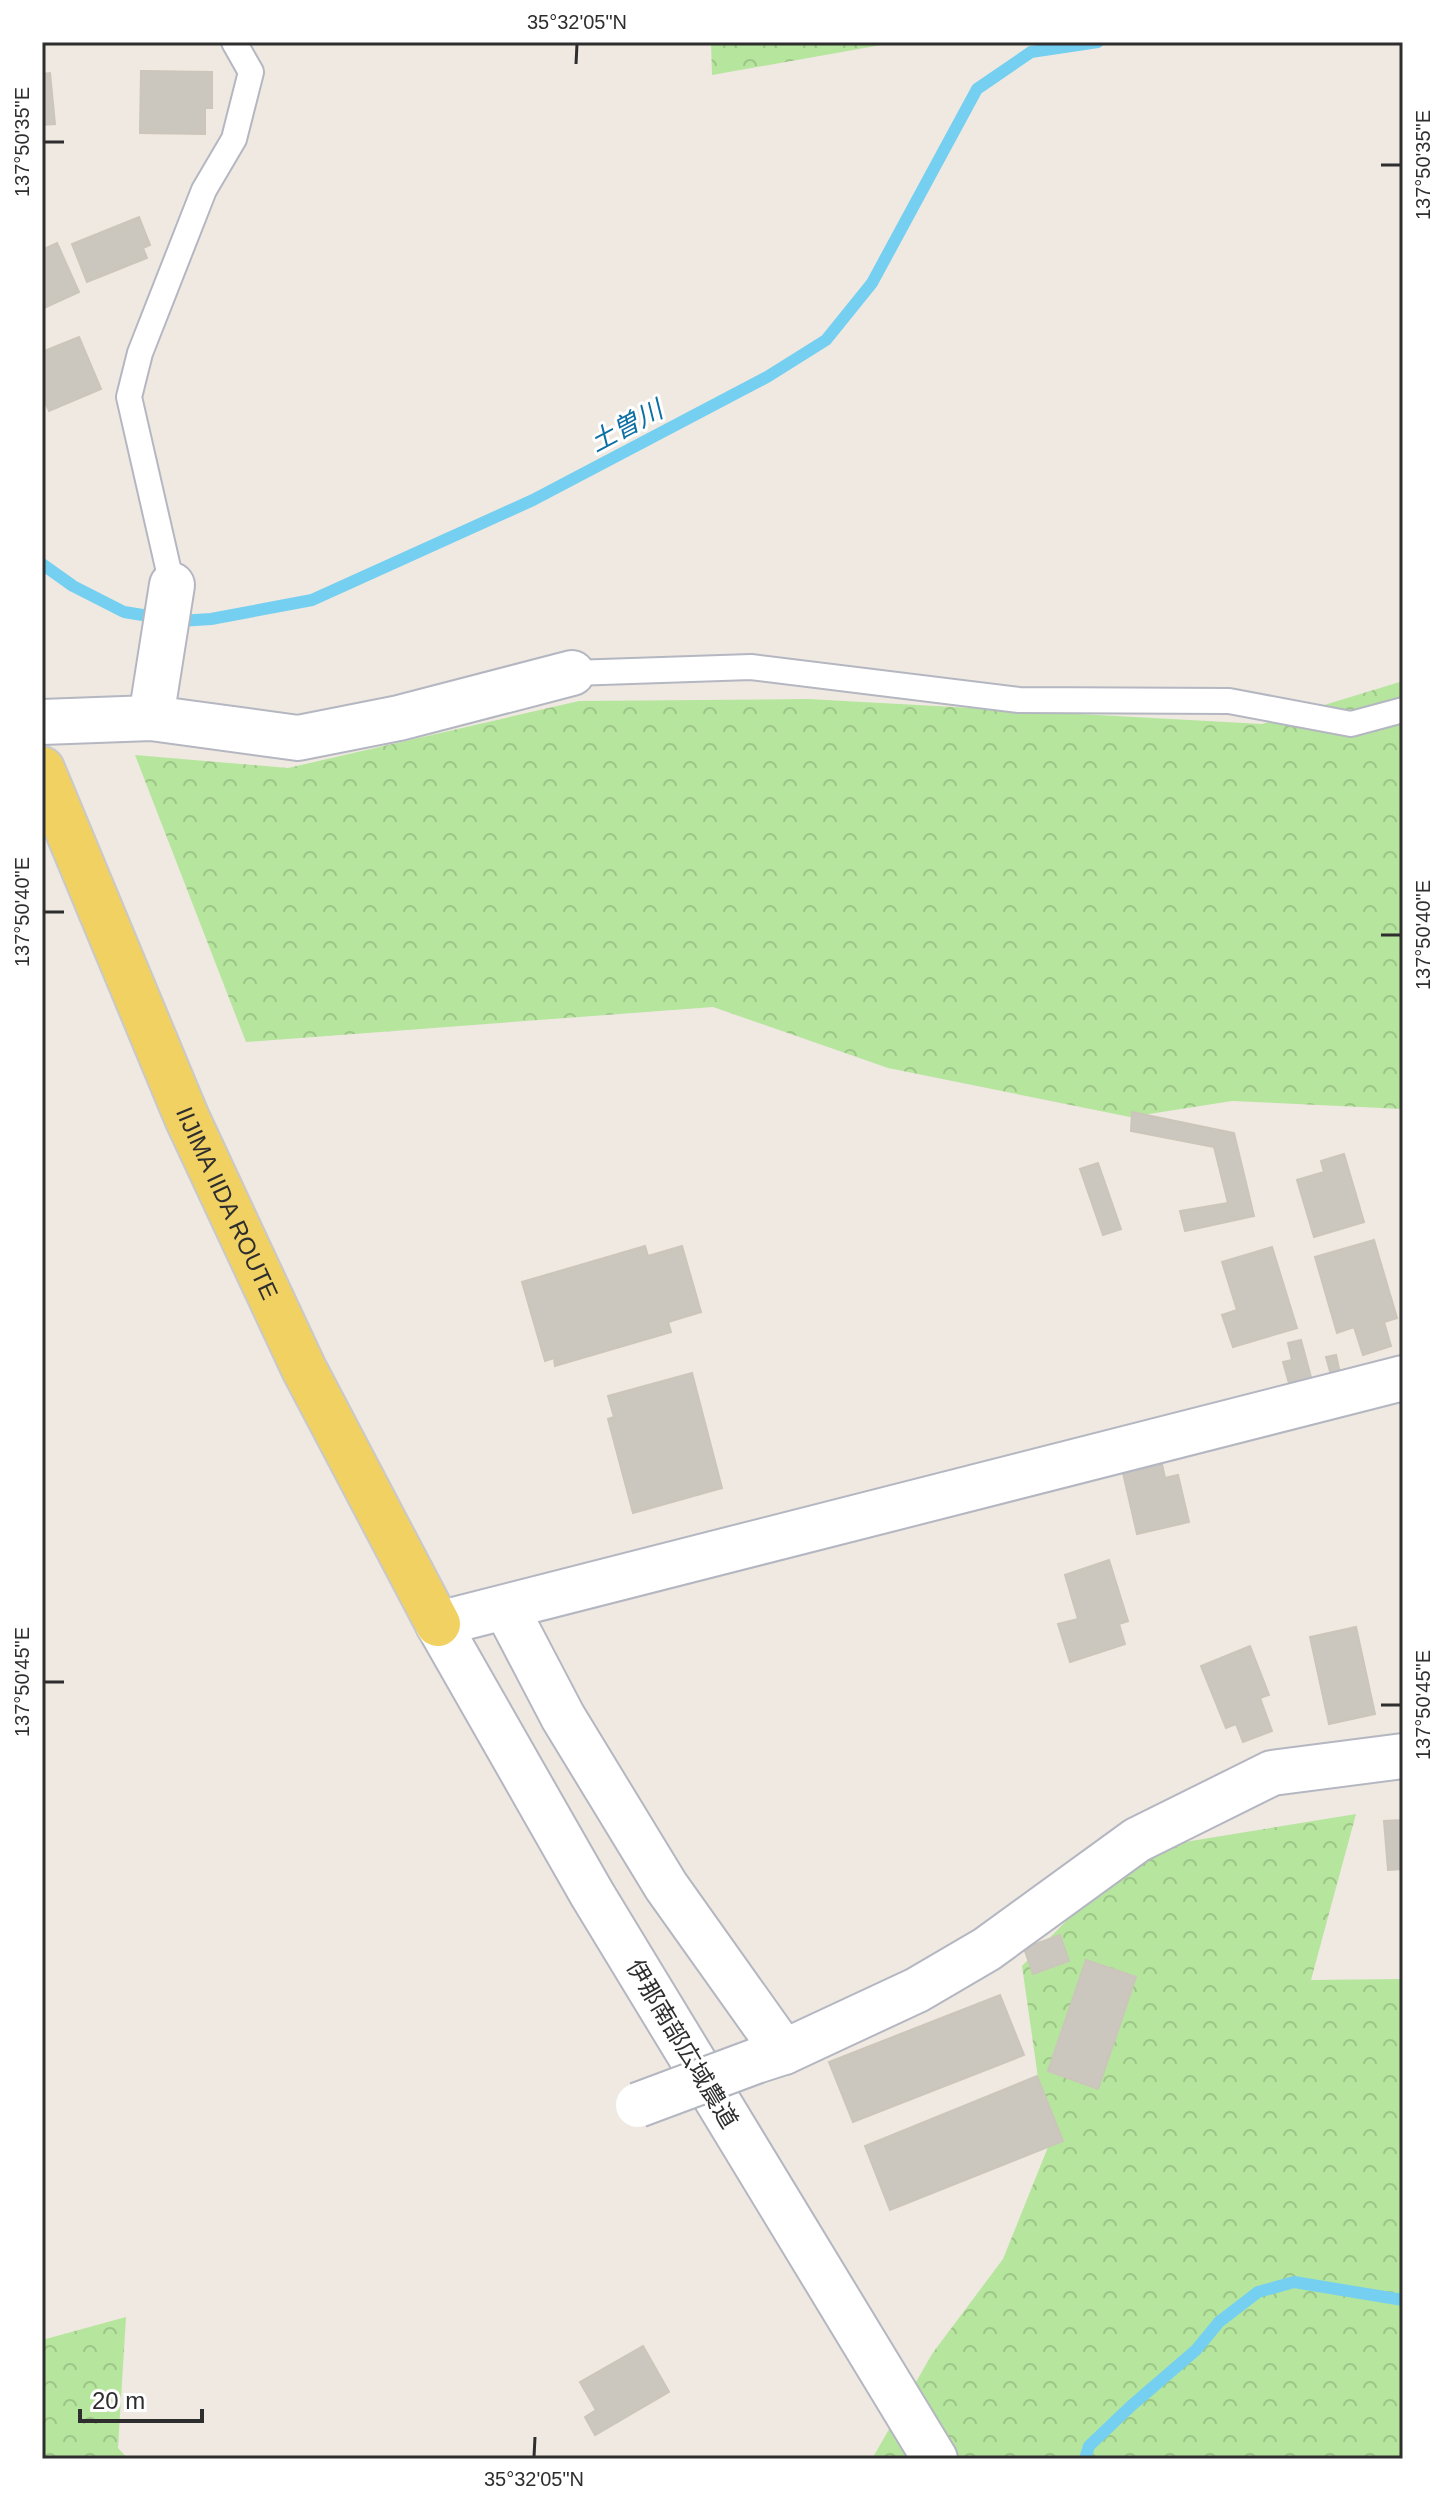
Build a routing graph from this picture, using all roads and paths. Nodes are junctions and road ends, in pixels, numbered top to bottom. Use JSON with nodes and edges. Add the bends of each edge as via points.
{"nodes":[{"id":1,"x":234,"y":42,"type":"edge"},
{"id":2,"x":172,"y":585,"type":"joint"},
{"id":3,"x":572,"y":673,"type":"joint"},
{"id":4,"x":1403,"y":710,"type":"edge"},
{"id":5,"x":151,"y":718,"type":"junction"},
{"id":6,"x":42,"y":722,"type":"edge"},
{"id":7,"x":42,"y":769,"type":"edge"},
{"id":8,"x":1403,"y":1378,"type":"edge"},
{"id":9,"x":506,"y":1608,"type":"junction"},
{"id":10,"x":438,"y":1624,"type":"junction"},
{"id":11,"x":1403,"y":1756,"type":"edge"},
{"id":12,"x":770,"y":2056,"type":"junction"},
{"id":13,"x":638,"y":2105,"type":"dead end"},
{"id":14,"x":935,"y":2459,"type":"edge"}],
"edges":[{"from":1,"to":2,"type":"lane","via":[[251,72],[234,139],[204,190],[140,353],[129,397]]},
{"from":2,"to":5,"type":"street"},
{"from":3,"to":4,"type":"lane","via":[[751,667],[1019,700],[1229,701],[1351,724]]},
{"from":3,"to":5,"type":"street","via":[[298,738]]},
{"from":5,"to":6,"type":"street"},
{"from":7,"to":10,"type":"main road","name":"IIJIMA IIDA ROUTE","via":[[187,1118],[304,1369]]},
{"from":8,"to":9,"type":"street"},
{"from":9,"to":10,"type":"street"},
{"from":9,"to":12,"type":"street","via":[[563,1717]]},
{"from":10,"to":14,"type":"street","name":"伊那南部広域農道","via":[[592,1894]]},
{"from":11,"to":12,"type":"street","via":[[1272,1773],[1137,1840],[987,1949],[917,1990]]},
{"from":12,"to":13,"type":"street","bridge":true}]}
